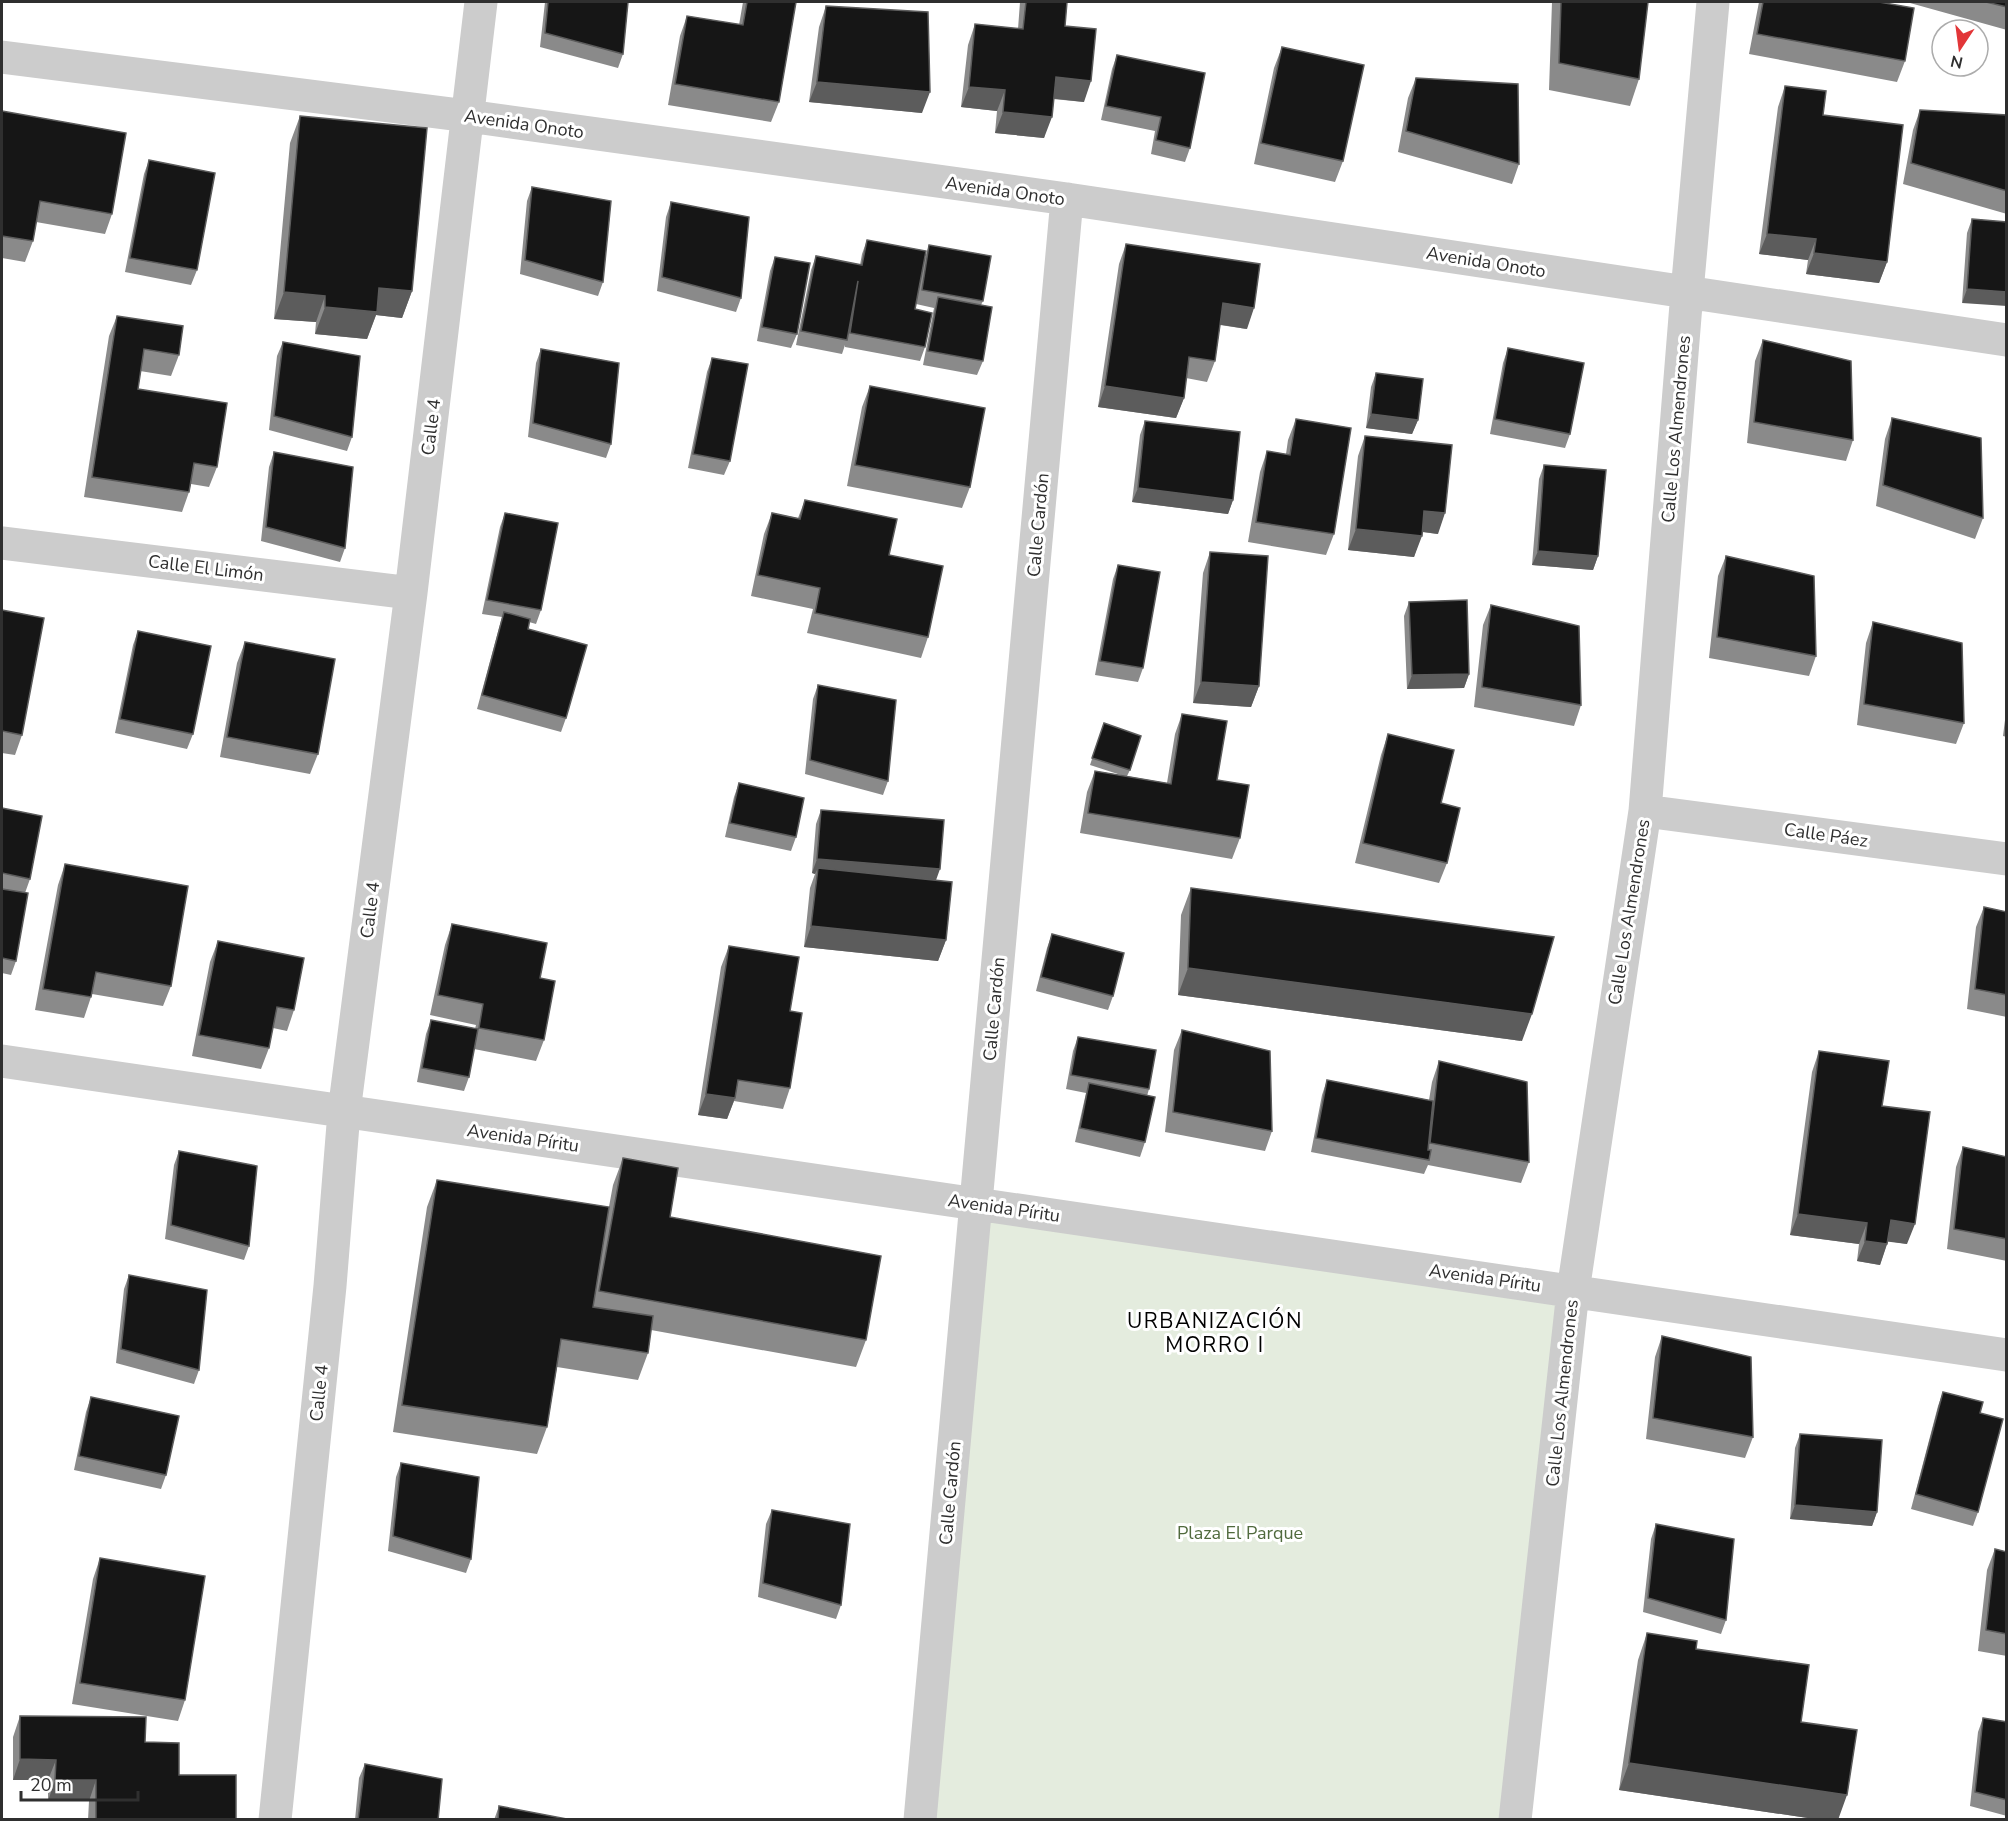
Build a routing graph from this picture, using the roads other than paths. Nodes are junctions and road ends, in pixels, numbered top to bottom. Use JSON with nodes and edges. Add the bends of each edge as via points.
{"nodes":[{"id":1,"x":481,"y":2,"type":"edge"},
{"id":2,"x":1713,"y":2,"type":"edge"},
{"id":3,"x":2,"y":57,"type":"edge"},
{"id":4,"x":468,"y":116,"type":"junction"},
{"id":5,"x":1067,"y":199,"type":"junction"},
{"id":6,"x":1686,"y":292,"type":"junction"},
{"id":7,"x":2007,"y":340,"type":"edge"},
{"id":8,"x":2,"y":543,"type":"edge"},
{"id":9,"x":411,"y":593,"type":"junction"},
{"id":10,"x":1645,"y":812,"type":"junction"},
{"id":11,"x":2007,"y":859,"type":"edge"},
{"id":12,"x":2,"y":1061,"type":"edge"},
{"id":13,"x":344,"y":1112,"type":"junction"},
{"id":14,"x":976,"y":1203,"type":"junction"},
{"id":15,"x":1573,"y":1291,"type":"junction"},
{"id":16,"x":2007,"y":1355,"type":"edge"},
{"id":17,"x":275,"y":1820,"type":"edge"},
{"id":18,"x":920,"y":1820,"type":"edge"},
{"id":19,"x":1515,"y":1820,"type":"edge"}],
"edges":[{"from":1,"to":4,"type":"street","name":"Calle 4"},
{"from":2,"to":6,"type":"street","name":"Calle Los Almendrones"},
{"from":3,"to":4,"type":"street","name":"Avenida Onoto"},
{"from":4,"to":5,"type":"street","name":"Avenida Onoto"},
{"from":4,"to":9,"type":"street","name":"Calle 4"},
{"from":5,"to":6,"type":"street","name":"Avenida Onoto"},
{"from":5,"to":14,"type":"street","name":"Calle Cardón"},
{"from":6,"to":7,"type":"street","name":"Avenida Onoto"},
{"from":6,"to":10,"type":"street","name":"Calle Los Almendrones"},
{"from":8,"to":9,"type":"street","name":"Calle El Limón"},
{"from":9,"to":13,"type":"street","name":"Calle 4"},
{"from":10,"to":11,"type":"street","name":"Calle Páez"},
{"from":10,"to":15,"type":"street","name":"Calle Los Almendrones"},
{"from":12,"to":13,"type":"street","name":"Avenida Píritu"},
{"from":13,"to":14,"type":"street","name":"Avenida Píritu"},
{"from":13,"to":17,"type":"street","name":"Calle 4"},
{"from":14,"to":15,"type":"street","name":"Avenida Píritu"},
{"from":14,"to":18,"type":"street","name":"Calle Cardón"},
{"from":15,"to":16,"type":"street","name":"Avenida Píritu"},
{"from":15,"to":19,"type":"street","name":"Calle Los Almendrones"}]}
